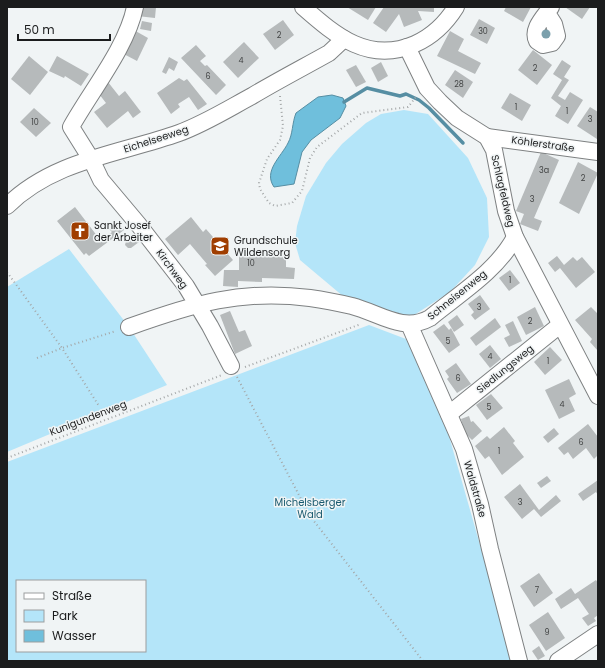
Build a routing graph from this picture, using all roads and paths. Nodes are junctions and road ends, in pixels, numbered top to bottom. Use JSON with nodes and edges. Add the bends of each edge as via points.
{"nodes":[{"id":1,"x":135,"y":7,"type":"edge"},
{"id":2,"x":303,"y":7,"type":"edge"},
{"id":3,"x":456,"y":7,"type":"edge"},
{"id":4,"x":344,"y":39,"type":"junction"},
{"id":5,"x":407,"y":47,"type":"junction"},
{"id":6,"x":276,"y":83,"type":"junction"},
{"id":7,"x":414,"y":98,"type":"dead end"},
{"id":8,"x":487,"y":137,"type":"junction"},
{"id":9,"x":598,"y":152,"type":"edge"},
{"id":10,"x":92,"y":159,"type":"junction"},
{"id":11,"x":7,"y":206,"type":"edge"},
{"id":12,"x":515,"y":237,"type":"junction"},
{"id":13,"x":7,"y":272,"type":"edge"},
{"id":14,"x":196,"y":304,"type":"junction"},
{"id":15,"x":375,"y":314,"type":"junction"},
{"id":16,"x":409,"y":324,"type":"junction"},
{"id":17,"x":560,"y":325,"type":"junction"},
{"id":18,"x":129,"y":327,"type":"joint"},
{"id":19,"x":62,"y":348,"type":"junction"},
{"id":20,"x":37,"y":358,"type":"dead end"},
{"id":21,"x":232,"y":368,"type":"junction"},
{"id":22,"x":598,"y":396,"type":"edge"},
{"id":23,"x":99,"y":406,"type":"dead end"},
{"id":24,"x":449,"y":414,"type":"junction"},
{"id":25,"x":7,"y":458,"type":"edge"},
{"id":26,"x":598,"y":634,"type":"edge"},
{"id":27,"x":423,"y":661,"type":"edge"},
{"id":28,"x":520,"y":661,"type":"edge"},
{"id":29,"x":558,"y":661,"type":"edge"}],
"edges":[{"from":1,"to":10,"type":"street","name":"Kirchweg","via":[[118,48],[72,127]]},
{"from":2,"to":4,"type":"street"},
{"from":3,"to":5,"type":"street","via":[[446,21],[429,36]]},
{"from":4,"to":5,"type":"street","via":[[370,50],[392,51]]},
{"from":4,"to":6,"type":"street","name":"Eichelseeweg","via":[[329,53]]},
{"from":5,"to":8,"type":"street","via":[[428,88],[440,102],[457,118]]},
{"from":6,"to":7,"type":"path","via":[[283,126],[280,140],[267,159],[259,183],[265,199],[275,206],[292,203],[302,191],[310,158],[317,147],[329,137],[362,113],[408,107]]},
{"from":6,"to":10,"type":"street","name":"Eichelseeweg","via":[[180,133]]},
{"from":8,"to":9,"type":"street","name":"Köhlerstraße"},
{"from":8,"to":12,"type":"street","name":"Schlagfeldweg","via":[[494,150],[506,211]]},
{"from":10,"to":11,"type":"street","name":"Eichelseeweg","via":[[45,176]]},
{"from":10,"to":14,"type":"street","name":"Kirchweg","via":[[101,180],[166,259]]},
{"from":12,"to":16,"type":"street","name":"Schneisenweg","via":[[503,256],[430,318]]},
{"from":12,"to":17,"type":"street","name":"Schlagfeldweg"},
{"from":13,"to":19,"type":"path"},
{"from":14,"to":15,"type":"street","name":"Schneisenweg","via":[[243,296],[310,298]]},
{"from":14,"to":18,"type":"street","name":"Schneisenweg"},
{"from":14,"to":21,"type":"street","name":"Kirchweg"},
{"from":15,"to":16,"type":"street","name":"Schneisenweg","via":[[397,323]]},
{"from":15,"to":21,"type":"path","name":"Kunigundenweg","via":[[362,324]]},
{"from":16,"to":24,"type":"street","name":"Waldstraße"},
{"from":17,"to":22,"type":"street","name":"Schlagfeldweg"},
{"from":17,"to":24,"type":"street","name":"Siedlungsweg"},
{"from":18,"to":19,"type":"path"},
{"from":19,"to":20,"type":"path"},
{"from":19,"to":23,"type":"path"},
{"from":21,"to":25,"type":"path","name":"Kunigundenweg"},
{"from":21,"to":27,"type":"path","via":[[310,516]]},
{"from":24,"to":28,"type":"street","name":"Waldstraße","via":[[464,449],[480,504]]},
{"from":26,"to":29,"type":"street"}]}
